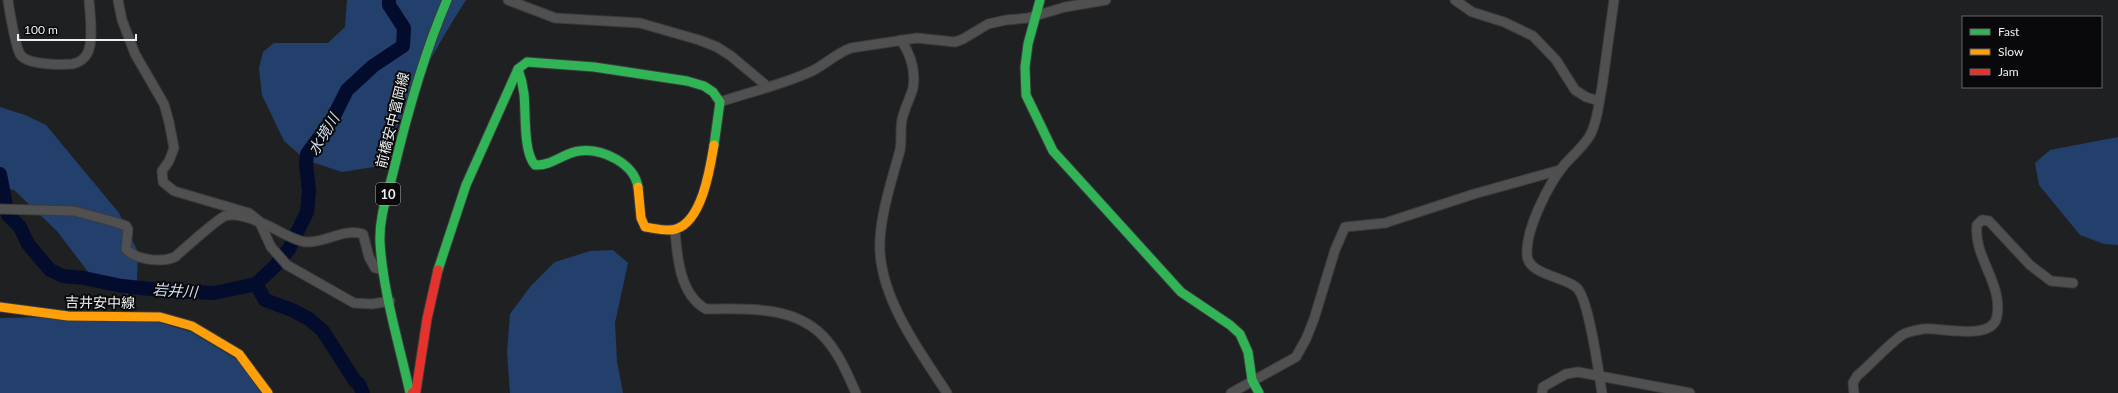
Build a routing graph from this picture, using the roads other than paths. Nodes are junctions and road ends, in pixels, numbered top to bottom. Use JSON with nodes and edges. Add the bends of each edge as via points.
{"nodes":[{"id":1,"x":8,"y":0,"type":"edge"},
{"id":2,"x":89,"y":0,"type":"edge"},
{"id":3,"x":118,"y":0,"type":"edge"},
{"id":4,"x":447,"y":0,"type":"edge"},
{"id":5,"x":508,"y":0,"type":"edge"},
{"id":6,"x":1040,"y":0,"type":"edge"},
{"id":7,"x":1106,"y":0,"type":"edge"},
{"id":8,"x":1455,"y":0,"type":"edge"},
{"id":9,"x":1614,"y":0,"type":"edge"},
{"id":10,"x":1036,"y":16,"type":"junction"},
{"id":11,"x":901,"y":40,"type":"junction"},
{"id":12,"x":518,"y":69,"type":"junction"},
{"id":13,"x":768,"y":87,"type":"junction"},
{"id":14,"x":1599,"y":101,"type":"junction"},
{"id":15,"x":720,"y":102,"type":"junction"},
{"id":16,"x":1560,"y":170,"type":"junction"},
{"id":17,"x":0,"y":209,"type":"edge"},
{"id":18,"x":259,"y":222,"type":"junction"},
{"id":19,"x":675,"y":230,"type":"junction"},
{"id":20,"x":383,"y":270,"type":"junction"},
{"id":21,"x":2073,"y":283,"type":"dead end"},
{"id":22,"x":390,"y":301,"type":"junction"},
{"id":23,"x":0,"y":307,"type":"edge"},
{"id":24,"x":1600,"y":375,"type":"junction"},
{"id":25,"x":1252,"y":380,"type":"junction"},
{"id":26,"x":268,"y":393,"type":"edge"},
{"id":27,"x":411,"y":393,"type":"edge"},
{"id":28,"x":856,"y":393,"type":"edge"},
{"id":29,"x":947,"y":393,"type":"edge"},
{"id":30,"x":1231,"y":393,"type":"edge"},
{"id":31,"x":1258,"y":393,"type":"edge"},
{"id":32,"x":1542,"y":393,"type":"edge"},
{"id":33,"x":1602,"y":393,"type":"edge"},
{"id":34,"x":1690,"y":393,"type":"edge"},
{"id":35,"x":1854,"y":393,"type":"edge"}],
"edges":[{"from":1,"to":2,"type":"street","via":[[20,54],[33,62],[73,64],[82,60],[90,46]]},
{"from":3,"to":18,"type":"street","via":[[122,20],[135,54],[164,104],[169,122],[174,148],[162,171],[163,182],[174,191],[193,198],[243,210]]},
{"from":4,"to":20,"type":"street","name":"前橋安中富岡線","number":"10","via":[[409,101],[385,206],[380,239]]},
{"from":5,"to":13,"type":"street","via":[[555,18],[640,23],[717,46]]},
{"from":6,"to":10,"type":"street"},
{"from":7,"to":10,"type":"street","via":[[1065,7]]},
{"from":8,"to":14,"type":"street","via":[[1472,12],[1504,22],[1533,36],[1556,60],[1575,90]]},
{"from":9,"to":14,"type":"street"},
{"from":10,"to":11,"type":"street","via":[[988,24],[955,42],[917,38]]},
{"from":10,"to":25,"type":"street","via":[[1025,67],[1026,95],[1053,151],[1181,292],[1240,334],[1248,352]]},
{"from":11,"to":13,"type":"street","via":[[851,48],[813,70]]},
{"from":11,"to":29,"type":"street","via":[[910,53],[913,65],[913,89],[902,120],[900,149],[884,213],[880,251],[883,273],[891,298],[916,347]]},
{"from":12,"to":15,"type":"street","via":[[527,62],[558,63],[687,81],[704,86],[713,92]]},
{"from":12,"to":19,"type":"street","via":[[524,82],[528,140],[535,166],[545,166],[565,154],[578,150],[595,151],[618,160],[634,171],[638,180],[641,222],[646,227]]},
{"from":12,"to":27,"type":"street","via":[[477,157],[457,210],[441,261],[422,342],[416,391]]},
{"from":13,"to":15,"type":"street"},
{"from":14,"to":16,"type":"street","via":[[1592,132]]},
{"from":15,"to":19,"type":"street","via":[[710,172],[695,213],[688,222]]},
{"from":16,"to":24,"type":"street","via":[[1536,214],[1526,254],[1533,267],[1578,289],[1585,306]]},
{"from":16,"to":25,"type":"street","via":[[1385,223],[1346,227],[1335,250],[1314,319],[1296,357]]},
{"from":17,"to":18,"type":"street","via":[[74,211],[115,222],[128,229],[126,249],[130,253],[166,261],[175,257],[224,216],[237,216]]},
{"from":18,"to":20,"type":"street","via":[[304,242],[317,242],[344,233],[363,234],[368,257],[375,268]]},
{"from":18,"to":22,"type":"street","via":[[271,247],[287,265],[354,303]]},
{"from":19,"to":28,"type":"street","via":[[684,282],[696,304],[706,308],[774,311],[790,315],[807,324],[822,335],[840,360]]},
{"from":20,"to":22,"type":"street","name":"前橋安中富岡線","number":"10"},
{"from":21,"to":35,"type":"street","via":[[2051,281],[2030,265],[1989,221],[1982,220],[1977,225],[1976,232],[1979,249],[1998,301],[1998,317],[1994,324],[1991,328],[1981,331],[1923,329],[1903,334],[1857,376],[1853,383]]},
{"from":22,"to":27,"type":"street","name":"前橋安中富岡線","number":"10"},
{"from":23,"to":26,"type":"street","name":"吉井安中線","via":[[68,316],[160,317],[192,326],[239,354]]},
{"from":24,"to":32,"type":"street","via":[[1578,372],[1566,374],[1543,386]]},
{"from":24,"to":33,"type":"street"},
{"from":24,"to":34,"type":"street","via":[[1611,380]]},
{"from":25,"to":30,"type":"street"},
{"from":25,"to":31,"type":"street"}]}
